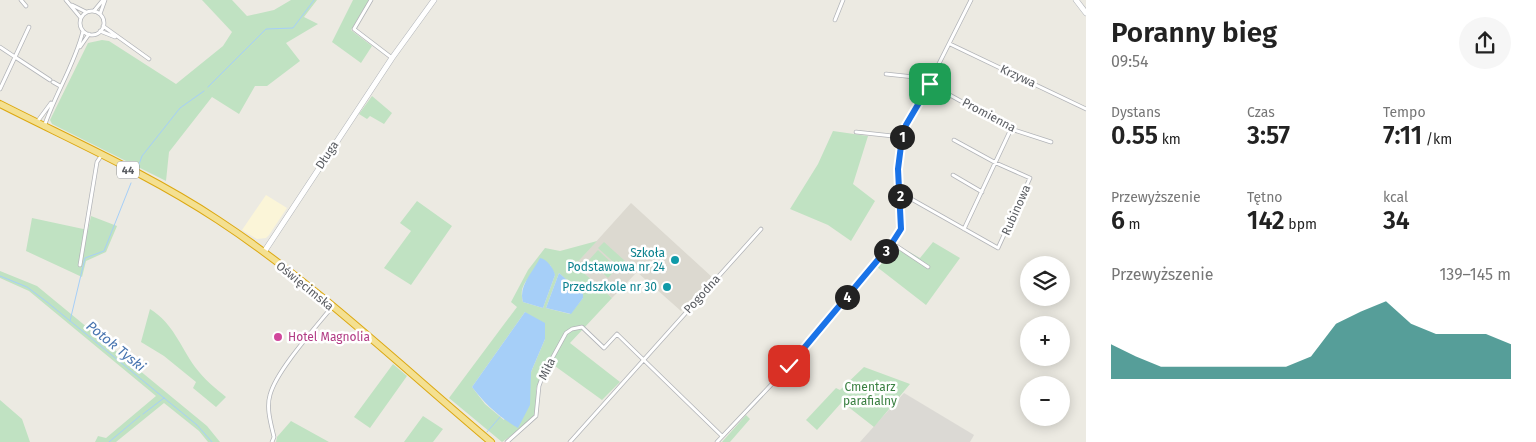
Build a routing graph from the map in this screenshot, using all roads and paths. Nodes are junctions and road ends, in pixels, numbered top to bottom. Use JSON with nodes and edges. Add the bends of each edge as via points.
{"nodes":[{"id":1,"x":21,"y":0,"type":"edge"},
{"id":2,"x":104,"y":0,"type":"edge"},
{"id":3,"x":371,"y":0,"type":"edge"},
{"id":4,"x":434,"y":0,"type":"edge"},
{"id":5,"x":843,"y":0,"type":"edge"},
{"id":6,"x":971,"y":0,"type":"edge"},
{"id":7,"x":1076,"y":0,"type":"edge"},
{"id":8,"x":68,"y":2,"type":"edge"},
{"id":9,"x":26,"y":6,"type":"dead end"},
{"id":10,"x":94,"y":11,"type":"junction"},
{"id":11,"x":86,"y":12,"type":"junction"},
{"id":12,"x":1086,"y":13,"type":"edge"},
{"id":13,"x":100,"y":14,"type":"junction"},
{"id":14,"x":81,"y":18,"type":"junction"},
{"id":15,"x":835,"y":20,"type":"dead end"},
{"id":16,"x":103,"y":26,"type":"junction"},
{"id":17,"x":30,"y":27,"type":"dead end"},
{"id":18,"x":83,"y":31,"type":"junction"},
{"id":19,"x":100,"y":31,"type":"junction"},
{"id":20,"x":90,"y":34,"type":"junction"},
{"id":21,"x":118,"y":38,"type":"junction"},
{"id":22,"x":950,"y":44,"type":"junction"},
{"id":23,"x":0,"y":47,"type":"edge"},
{"id":24,"x":78,"y":50,"type":"junction"},
{"id":25,"x":15,"y":57,"type":"junction"},
{"id":26,"x":392,"y":58,"type":"junction"},
{"id":27,"x":149,"y":59,"type":"dead end"},
{"id":28,"x":886,"y":74,"type":"dead end"},
{"id":29,"x":933,"y":79,"type":"junction"},
{"id":30,"x":930,"y":84,"type":"junction"},
{"id":31,"x":60,"y":86,"type":"junction"},
{"id":32,"x":0,"y":89,"type":"edge"},
{"id":33,"x":53,"y":100,"type":"junction"},
{"id":34,"x":0,"y":104,"type":"edge"},
{"id":35,"x":1086,"y":109,"type":"edge"},
{"id":36,"x":36,"y":123,"type":"junction"},
{"id":37,"x":44,"y":126,"type":"junction"},
{"id":38,"x":1011,"y":129,"type":"junction"},
{"id":39,"x":856,"y":132,"type":"dead end"},
{"id":40,"x":902,"y":138,"type":"junction"},
{"id":41,"x":954,"y":140,"type":"dead end"},
{"id":42,"x":1051,"y":142,"type":"dead end"},
{"id":43,"x":101,"y":156,"type":"junction"},
{"id":44,"x":996,"y":163,"type":"junction"},
{"id":45,"x":953,"y":175,"type":"dead end"},
{"id":46,"x":982,"y":192,"type":"junction"},
{"id":47,"x":900,"y":195,"type":"junction"},
{"id":48,"x":761,"y":229,"type":"dead end"},
{"id":49,"x":964,"y":229,"type":"junction"},
{"id":50,"x":892,"y":243,"type":"junction"},
{"id":51,"x":264,"y":252,"type":"junction"},
{"id":52,"x":80,"y":265,"type":"dead end"},
{"id":53,"x":928,"y":268,"type":"dead end"},
{"id":54,"x":332,"y":307,"type":"junction"},
{"id":55,"x":644,"y":358,"type":"junction"},
{"id":56,"x":722,"y":436,"type":"junction"},
{"id":57,"x":272,"y":442,"type":"edge"},
{"id":58,"x":491,"y":442,"type":"edge"},
{"id":59,"x":507,"y":442,"type":"edge"},
{"id":60,"x":570,"y":442,"type":"edge"},
{"id":61,"x":717,"y":442,"type":"edge"}],
"edges":[{"from":1,"to":9,"type":"street"},
{"from":2,"to":10,"type":"street"},
{"from":2,"to":13,"type":"street"},
{"from":3,"to":26,"type":"street","via":[[354,29]]},
{"from":4,"to":26,"type":"street","name":"Długa"},
{"from":5,"to":15,"type":"street"},
{"from":6,"to":22,"type":"street"},
{"from":7,"to":12,"type":"street"},
{"from":8,"to":11,"type":"street"},
{"from":8,"to":14,"type":"street"},
{"from":10,"to":11,"type":"street"},
{"from":10,"to":13,"type":"street"},
{"from":11,"to":14,"type":"street"},
{"from":13,"to":16,"type":"street"},
{"from":14,"to":18,"type":"street"},
{"from":16,"to":19,"type":"street"},
{"from":16,"to":21,"type":"street"},
{"from":17,"to":25,"type":"street"},
{"from":18,"to":20,"type":"street"},
{"from":18,"to":24,"type":"street"},
{"from":19,"to":20,"type":"street"},
{"from":19,"to":21,"type":"street"},
{"from":20,"to":24,"type":"street"},
{"from":21,"to":27,"type":"street"},
{"from":22,"to":29,"type":"street"},
{"from":22,"to":35,"type":"street","name":"Krzywa"},
{"from":23,"to":25,"type":"street"},
{"from":24,"to":31,"type":"street"},
{"from":25,"to":31,"type":"street"},
{"from":25,"to":32,"type":"street"},
{"from":26,"to":51,"type":"street","name":"Długa"},
{"from":28,"to":29,"type":"street"},
{"from":29,"to":30,"type":"street"},
{"from":30,"to":38,"type":"street","name":"Promienna"},
{"from":30,"to":40,"type":"street"},
{"from":31,"to":33,"type":"street"},
{"from":33,"to":36,"type":"street"},
{"from":33,"to":37,"type":"street"},
{"from":34,"to":36,"type":"highway","name":"Oświęcimska","number":"44"},
{"from":36,"to":37,"type":"highway","name":"Oświęcimska","number":"44"},
{"from":37,"to":43,"type":"highway","name":"Oświęcimska","number":"44"},
{"from":38,"to":42,"type":"street","name":"Promienna"},
{"from":38,"to":44,"type":"street"},
{"from":39,"to":40,"type":"street"},
{"from":40,"to":47,"type":"street","via":[[898,160]]},
{"from":41,"to":44,"type":"street","name":"Rubinowa"},
{"from":43,"to":51,"type":"highway","name":"Oświęcimska","number":"44","via":[[199,208]]},
{"from":43,"to":52,"type":"street","via":[[97,162]]},
{"from":44,"to":46,"type":"street"},
{"from":44,"to":49,"type":"street","name":"Rubinowa","via":[[1030,178],[998,248]]},
{"from":45,"to":46,"type":"street"},
{"from":46,"to":49,"type":"street"},
{"from":47,"to":49,"type":"street"},
{"from":47,"to":50,"type":"street","via":[[901,229]]},
{"from":48,"to":55,"type":"street","name":"Pogodna"},
{"from":50,"to":53,"type":"street"},
{"from":50,"to":56,"type":"street","via":[[789,366]]},
{"from":51,"to":54,"type":"highway","name":"Oświęcimska","number":"44"},
{"from":54,"to":57,"type":"street","via":[[292,356],[270,394]]},
{"from":54,"to":58,"type":"highway","name":"Oświęcimska","number":"44"},
{"from":55,"to":56,"type":"street"},
{"from":55,"to":59,"type":"street","name":"Miła","via":[[617,334],[604,348],[582,328],[566,333],[539,386],[536,416]]},
{"from":55,"to":60,"type":"street","name":"Pogodna"},
{"from":56,"to":61,"type":"street"}]}
